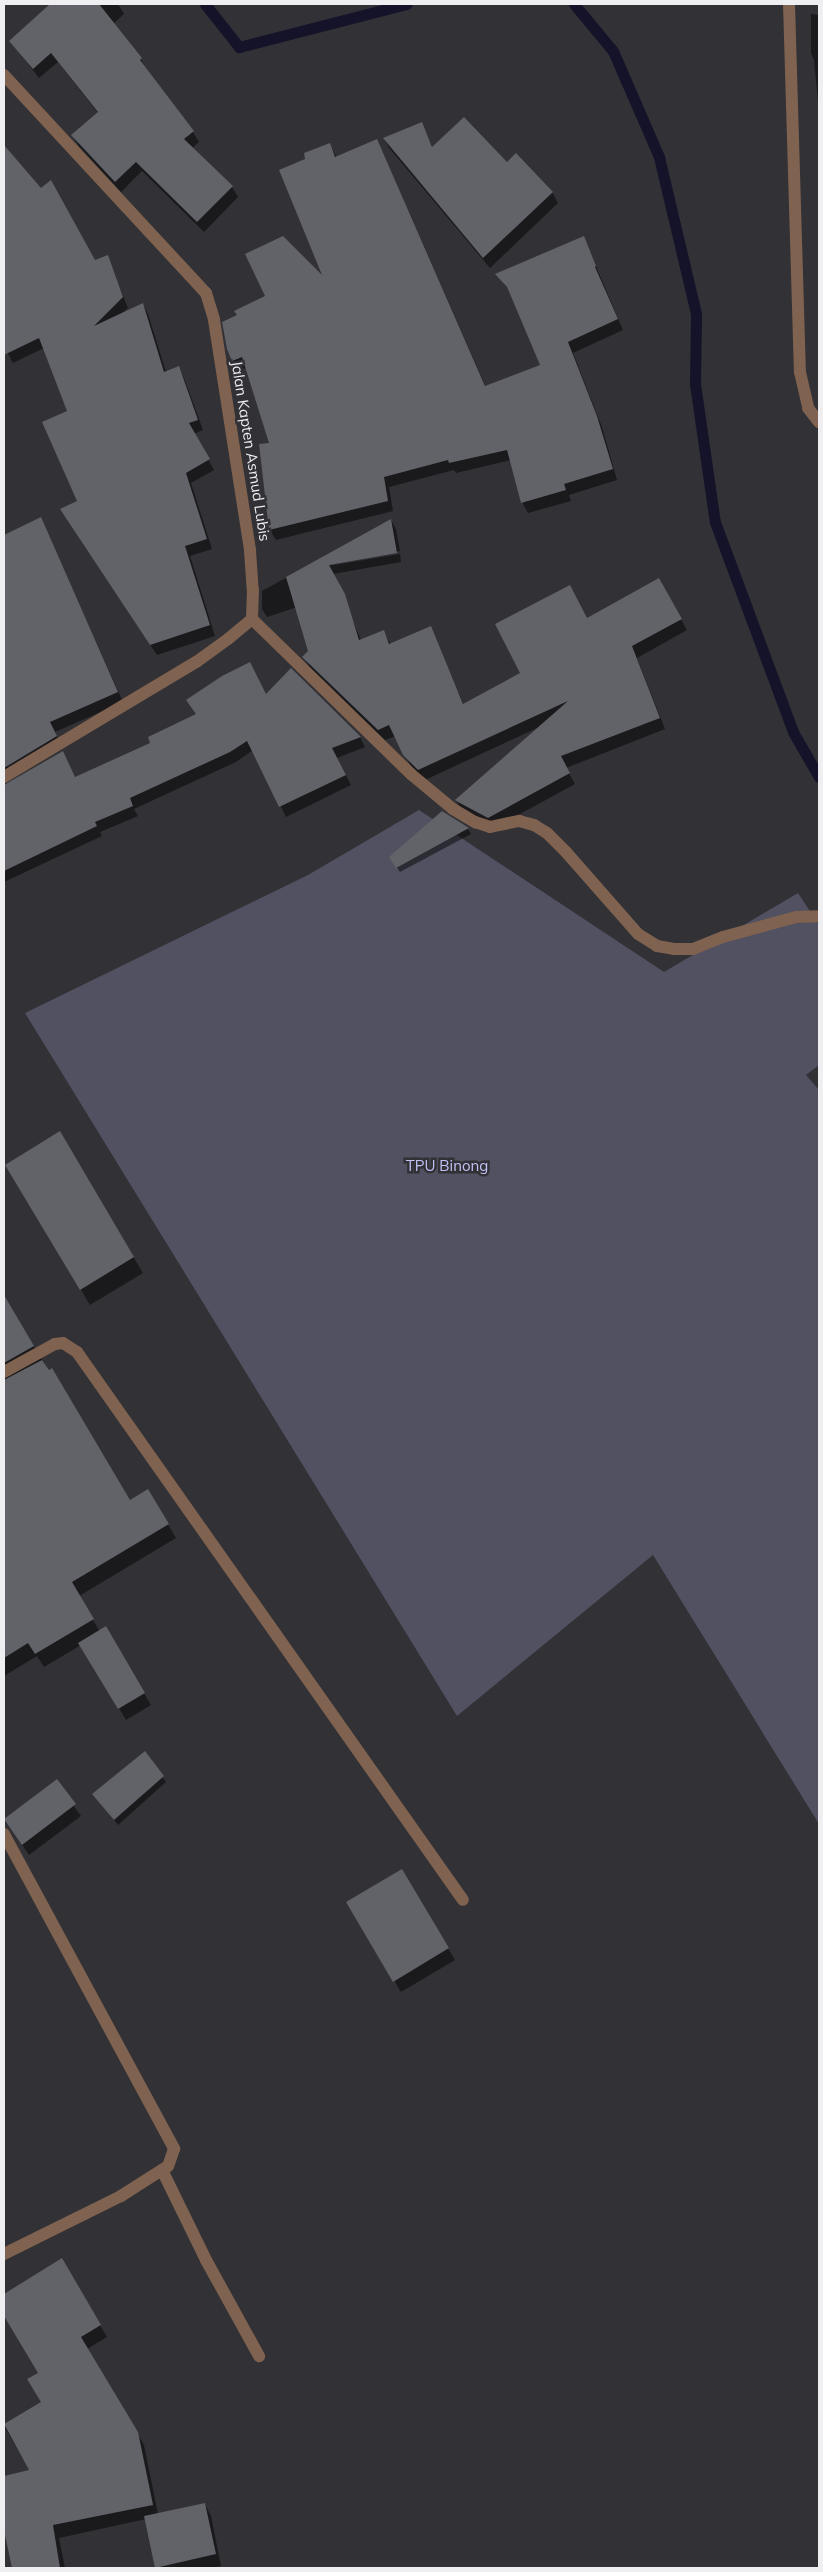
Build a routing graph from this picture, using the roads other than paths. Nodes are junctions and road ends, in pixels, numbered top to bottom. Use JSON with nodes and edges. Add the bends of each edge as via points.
{"nodes":[{"id":1,"x":789,"y":4,"type":"edge"},
{"id":2,"x":4,"y":75,"type":"edge"},
{"id":3,"x":819,"y":422,"type":"edge"},
{"id":4,"x":252,"y":619,"type":"junction"},
{"id":5,"x":4,"y":777,"type":"edge"},
{"id":6,"x":819,"y":916,"type":"edge"},
{"id":7,"x":4,"y":1372,"type":"edge"},
{"id":8,"x":4,"y":1834,"type":"edge"},
{"id":9,"x":463,"y":1900,"type":"dead end"},
{"id":10,"x":162,"y":2170,"type":"junction"},
{"id":11,"x":4,"y":2254,"type":"edge"},
{"id":12,"x":259,"y":2356,"type":"dead end"}],
"edges":[{"from":1,"to":3,"type":"street","via":[[800,372],[808,408]]},
{"from":2,"to":4,"type":"street","name":"Jalan Kapten Asmud Lubis","via":[[206,293],[214,320],[250,552]]},
{"from":4,"to":5,"type":"street","via":[[196,662]]},
{"from":4,"to":6,"type":"street","via":[[412,775],[453,809],[490,827],[519,821],[547,833],[638,934],[657,946],[693,948],[796,917]]},
{"from":7,"to":9,"type":"street","via":[[54,1344],[63,1343],[77,1352]]},
{"from":8,"to":10,"type":"street","via":[[171,2141],[173,2155]]},
{"from":10,"to":11,"type":"street","via":[[121,2196]]},
{"from":10,"to":12,"type":"street","via":[[206,2260]]}]}
